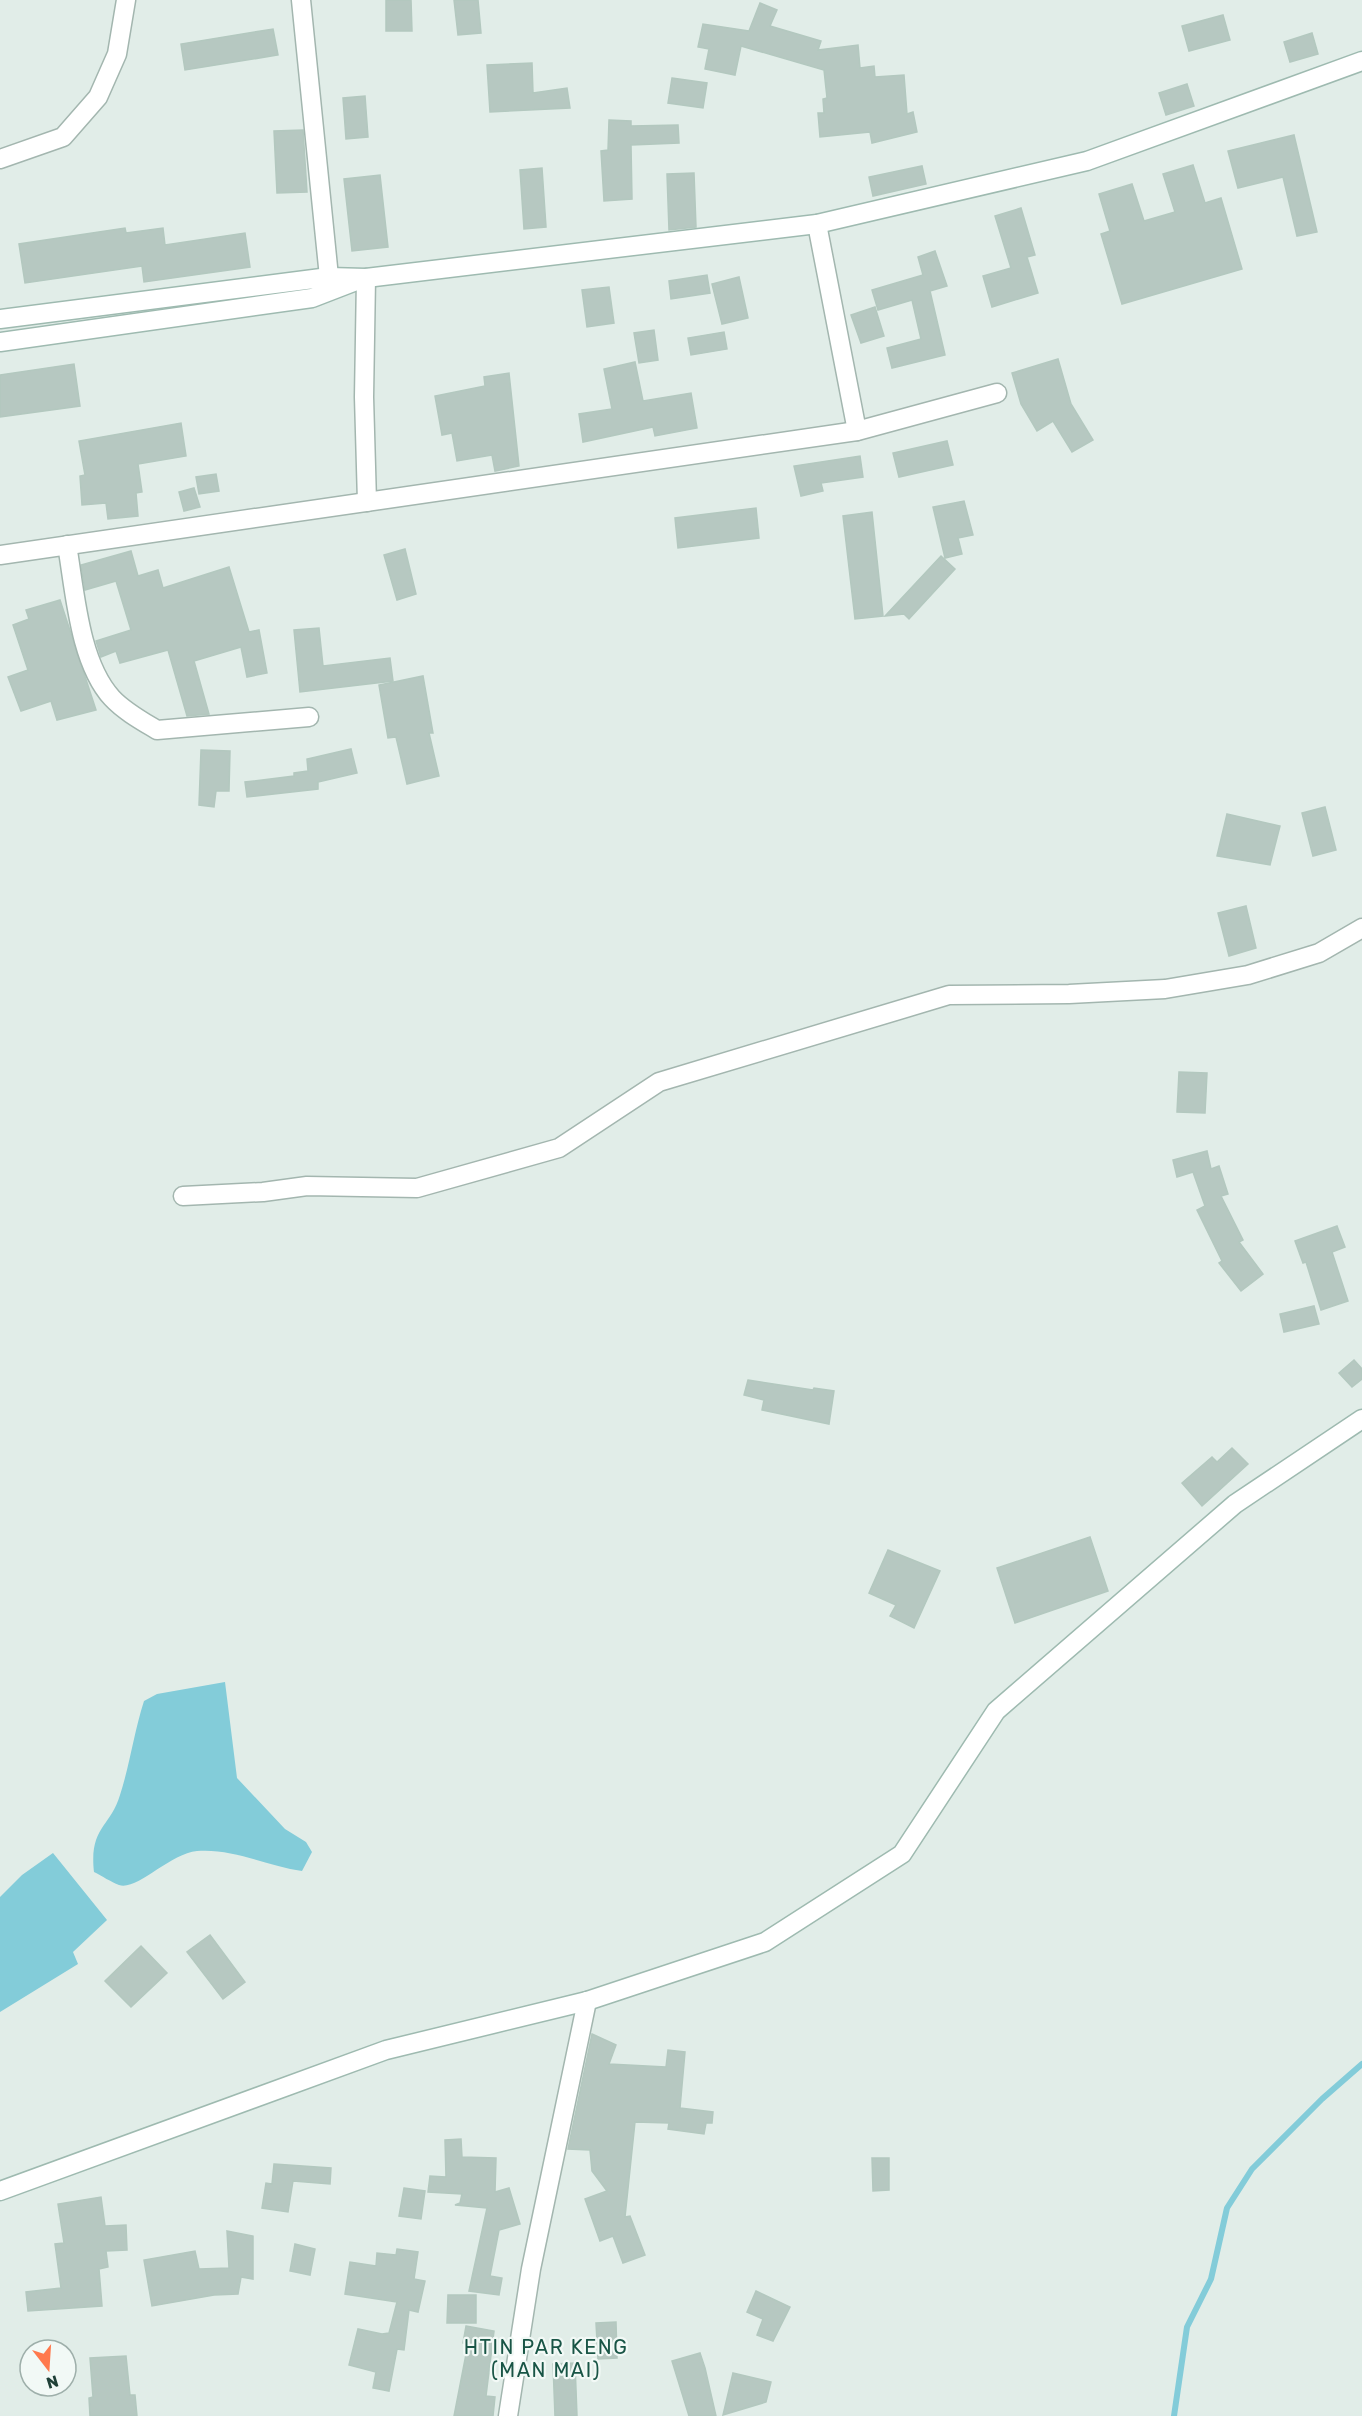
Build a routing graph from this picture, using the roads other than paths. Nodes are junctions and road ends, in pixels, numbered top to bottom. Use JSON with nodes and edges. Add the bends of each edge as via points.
{"nodes":[{"id":1,"x":126,"y":0,"type":"edge"},
{"id":2,"x":301,"y":0,"type":"edge"},
{"id":3,"x":1362,"y":61,"type":"edge"},
{"id":4,"x":0,"y":159,"type":"edge"},
{"id":5,"x":817,"y":224,"type":"junction"},
{"id":6,"x":329,"y":277,"type":"junction"},
{"id":7,"x":366,"y":278,"type":"junction"},
{"id":8,"x":0,"y":318,"type":"edge"},
{"id":9,"x":0,"y":342,"type":"edge"},
{"id":10,"x":997,"y":393,"type":"dead end"},
{"id":11,"x":857,"y":431,"type":"junction"},
{"id":12,"x":367,"y":502,"type":"junction"},
{"id":13,"x":67,"y":545,"type":"junction"},
{"id":14,"x":0,"y":555,"type":"edge"},
{"id":15,"x":309,"y":717,"type":"dead end"},
{"id":16,"x":1362,"y":928,"type":"edge"},
{"id":17,"x":183,"y":1196,"type":"dead end"},
{"id":18,"x":1362,"y":1419,"type":"edge"},
{"id":19,"x":587,"y":2001,"type":"junction"},
{"id":20,"x":0,"y":2191,"type":"edge"},
{"id":21,"x":508,"y":2416,"type":"edge"}],
"edges":[{"from":1,"to":4,"type":"street","via":[[117,54],[98,97],[63,137]]},
{"from":2,"to":6,"type":"street"},
{"from":3,"to":5,"type":"street","via":[[1087,161]]},
{"from":5,"to":7,"type":"street"},
{"from":5,"to":11,"type":"street"},
{"from":6,"to":7,"type":"street"},
{"from":6,"to":8,"type":"street"},
{"from":7,"to":9,"type":"street","via":[[312,298]]},
{"from":7,"to":12,"type":"street"},
{"from":10,"to":11,"type":"street"},
{"from":11,"to":12,"type":"street"},
{"from":12,"to":13,"type":"street"},
{"from":13,"to":14,"type":"street"},
{"from":13,"to":15,"type":"street","via":[[81,630],[96,670],[112,698],[143,721],[157,730]]},
{"from":16,"to":17,"type":"street","via":[[1319,954],[1248,975],[1166,989],[949,995],[659,1082],[559,1148],[417,1188],[307,1186]]},
{"from":18,"to":19,"type":"street","via":[[1235,1504],[996,1711],[902,1854],[765,1942]]},
{"from":19,"to":20,"type":"street","via":[[386,2050]]},
{"from":19,"to":21,"type":"street","via":[[531,2269]]}]}
